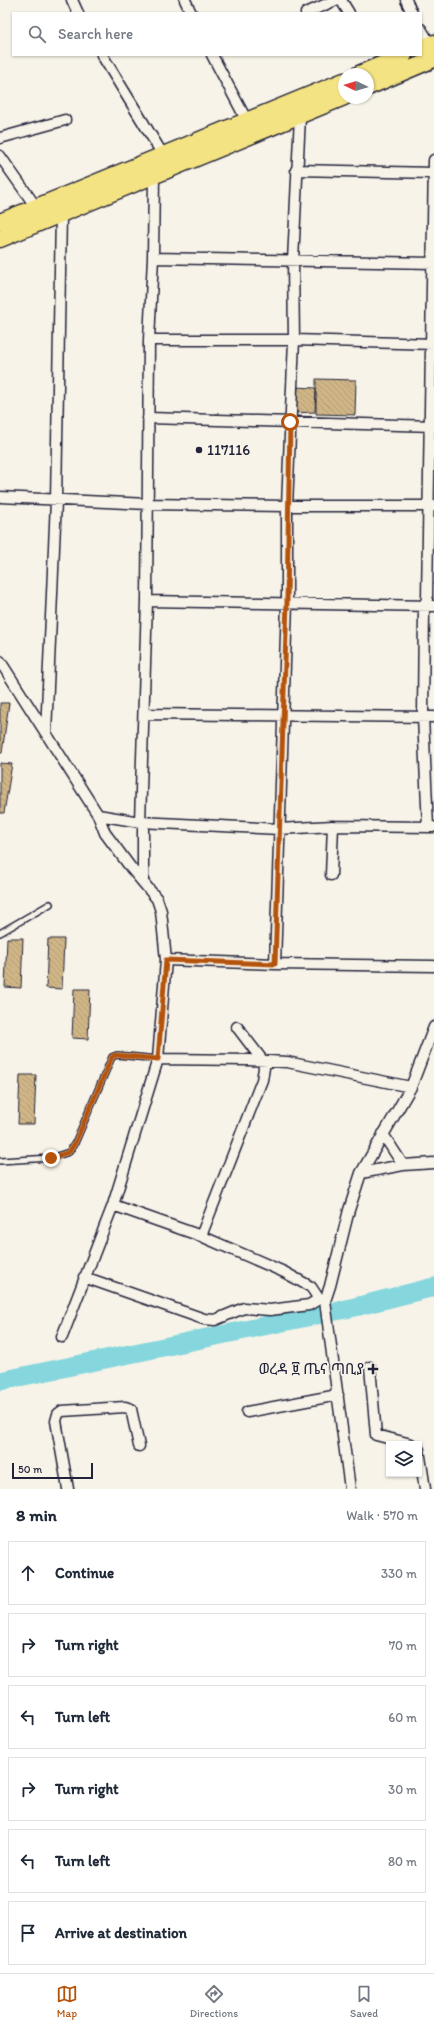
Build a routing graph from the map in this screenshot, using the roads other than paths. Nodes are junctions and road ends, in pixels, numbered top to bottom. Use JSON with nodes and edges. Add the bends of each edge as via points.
{"nodes":[{"id":1,"x":72,"y":0,"type":"edge"},
{"id":2,"x":185,"y":0,"type":"edge"},
{"id":3,"x":336,"y":0,"type":"edge"},
{"id":4,"x":341,"y":0,"type":"edge"},
{"id":5,"x":406,"y":0,"type":"edge"},
{"id":6,"x":78,"y":12,"type":"edge"},
{"id":7,"x":191,"y":12,"type":"edge"},
{"id":8,"x":308,"y":12,"type":"edge"},
{"id":9,"x":348,"y":12,"type":"edge"},
{"id":10,"x":412,"y":12,"type":"edge"},
{"id":11,"x":422,"y":31,"type":"edge"},
{"id":12,"x":430,"y":49,"type":"edge"},
{"id":13,"x":103,"y":56,"type":"edge"},
{"id":14,"x":213,"y":56,"type":"edge"},
{"id":15,"x":399,"y":56,"type":"edge"},
{"id":16,"x":419,"y":56,"type":"edge"},
{"id":17,"x":380,"y":60,"type":"edge"},
{"id":18,"x":368,"y":68,"type":"edge"},
{"id":19,"x":338,"y":83,"type":"edge"},
{"id":20,"x":374,"y":83,"type":"edge"},
{"id":21,"x":338,"y":100,"type":"edge"},
{"id":22,"x":300,"y":116,"type":"junction"},
{"id":23,"x":65,"y":120,"type":"dead end"},
{"id":24,"x":247,"y":121,"type":"junction"},
{"id":25,"x":0,"y":138,"type":"edge"},
{"id":26,"x":163,"y":154,"type":"junction"},
{"id":27,"x":0,"y":156,"type":"edge"},
{"id":28,"x":434,"y":160,"type":"edge"},
{"id":29,"x":296,"y":170,"type":"junction"},
{"id":30,"x":434,"y":174,"type":"edge"},
{"id":31,"x":154,"y":175,"type":"junction"},
{"id":32,"x":36,"y":206,"type":"junction"},
{"id":33,"x":61,"y":214,"type":"junction"},
{"id":34,"x":0,"y":222,"type":"edge"},
{"id":35,"x":0,"y":239,"type":"edge"},
{"id":36,"x":153,"y":258,"type":"junction"},
{"id":37,"x":293,"y":261,"type":"junction"},
{"id":38,"x":433,"y":263,"type":"edge"},
{"id":39,"x":149,"y":340,"type":"junction"},
{"id":40,"x":294,"y":340,"type":"junction"},
{"id":41,"x":432,"y":344,"type":"edge"},
{"id":42,"x":148,"y":418,"type":"junction"},
{"id":43,"x":290,"y":422,"type":"junction"},
{"id":44,"x":432,"y":426,"type":"edge"},
{"id":45,"x":0,"y":497,"type":"edge"},
{"id":46,"x":56,"y":501,"type":"junction"},
{"id":47,"x":148,"y":504,"type":"junction"},
{"id":48,"x":287,"y":506,"type":"junction"},
{"id":49,"x":431,"y":506,"type":"edge"},
{"id":50,"x":147,"y":601,"type":"junction"},
{"id":51,"x":287,"y":602,"type":"junction"},
{"id":52,"x":429,"y":606,"type":"edge"},
{"id":53,"x":0,"y":660,"type":"edge"},
{"id":54,"x":144,"y":714,"type":"junction"},
{"id":55,"x":284,"y":715,"type":"junction"},
{"id":56,"x":423,"y":717,"type":"junction"},
{"id":57,"x":434,"y":717,"type":"edge"},
{"id":58,"x":46,"y":733,"type":"junction"},
{"id":59,"x":98,"y":815,"type":"junction"},
{"id":60,"x":141,"y":822,"type":"junction"},
{"id":61,"x":333,"y":826,"type":"junction"},
{"id":62,"x":431,"y":827,"type":"edge"},
{"id":63,"x":279,"y":829,"type":"junction"},
{"id":64,"x":331,"y":875,"type":"dead end"},
{"id":65,"x":143,"y":881,"type":"junction"},
{"id":66,"x":50,"y":904,"type":"dead end"},
{"id":67,"x":0,"y":933,"type":"edge"},
{"id":68,"x":166,"y":960,"type":"junction"},
{"id":69,"x":275,"y":964,"type":"junction"},
{"id":70,"x":434,"y":966,"type":"edge"},
{"id":71,"x":237,"y":1027,"type":"dead end"},
{"id":72,"x":434,"y":1027,"type":"edge"},
{"id":73,"x":158,"y":1059,"type":"junction"},
{"id":74,"x":263,"y":1061,"type":"junction"},
{"id":75,"x":412,"y":1087,"type":"junction"},
{"id":76,"x":383,"y":1134,"type":"junction"},
{"id":77,"x":0,"y":1161,"type":"edge"},
{"id":78,"x":434,"y":1164,"type":"edge"},
{"id":79,"x":403,"y":1165,"type":"junction"},
{"id":80,"x":361,"y":1173,"type":"junction"},
{"id":81,"x":113,"y":1205,"type":"junction"},
{"id":82,"x":201,"y":1236,"type":"junction"},
{"id":83,"x":84,"y":1277,"type":"junction"},
{"id":84,"x":323,"y":1304,"type":"junction"},
{"id":85,"x":62,"y":1337,"type":"dead end"},
{"id":86,"x":370,"y":1367,"type":"dead end"},
{"id":87,"x":338,"y":1395,"type":"junction"},
{"id":88,"x":247,"y":1412,"type":"dead end"},
{"id":89,"x":399,"y":1441,"type":"edge"},
{"id":90,"x":139,"y":1446,"type":"dead end"},
{"id":91,"x":422,"y":1470,"type":"edge"},
{"id":92,"x":68,"y":1489,"type":"edge"},
{"id":93,"x":350,"y":1489,"type":"edge"},
{"id":94,"x":425,"y":1489,"type":"edge"}],
"edges":[{"from":1,"to":6,"type":"street"},
{"from":2,"to":7,"type":"street"},
{"from":3,"to":8,"type":"street"},
{"from":4,"to":9,"type":"street"},
{"from":5,"to":10,"type":"street"},
{"from":11,"to":12,"type":"street"},
{"from":13,"to":26,"type":"street"},
{"from":14,"to":24,"type":"street"},
{"from":15,"to":17,"type":"main road"},
{"from":16,"to":20,"type":"main road"},
{"from":17,"to":18,"type":"main road"},
{"from":19,"to":24,"type":"main road"},
{"from":21,"to":22,"type":"main road"},
{"from":22,"to":29,"type":"street"},
{"from":22,"to":31,"type":"main road"},
{"from":23,"to":25,"type":"street"},
{"from":24,"to":26,"type":"main road"},
{"from":26,"to":32,"type":"main road"},
{"from":27,"to":32,"type":"street"},
{"from":28,"to":30,"type":"street"},
{"from":29,"to":30,"type":"street"},
{"from":29,"to":37,"type":"street"},
{"from":30,"to":38,"type":"street"},
{"from":31,"to":33,"type":"main road"},
{"from":31,"to":36,"type":"street"},
{"from":32,"to":34,"type":"main road"},
{"from":33,"to":35,"type":"main road"},
{"from":33,"to":46,"type":"street"},
{"from":36,"to":37,"type":"street"},
{"from":36,"to":39,"type":"street"},
{"from":37,"to":38,"type":"street"},
{"from":37,"to":40,"type":"street"},
{"from":38,"to":41,"type":"street"},
{"from":39,"to":40,"type":"street"},
{"from":39,"to":42,"type":"street"},
{"from":40,"to":41,"type":"street"},
{"from":40,"to":43,"type":"street"},
{"from":41,"to":44,"type":"street"},
{"from":42,"to":43,"type":"street"},
{"from":42,"to":47,"type":"street"},
{"from":43,"to":44,"type":"street"},
{"from":43,"to":48,"type":"street"},
{"from":44,"to":49,"type":"street"},
{"from":45,"to":46,"type":"street"},
{"from":46,"to":47,"type":"street"},
{"from":46,"to":58,"type":"street"},
{"from":47,"to":48,"type":"street"},
{"from":47,"to":50,"type":"street"},
{"from":48,"to":49,"type":"street"},
{"from":48,"to":51,"type":"street"},
{"from":49,"to":52,"type":"street","via":[[427,599]]},
{"from":50,"to":51,"type":"street"},
{"from":50,"to":54,"type":"street"},
{"from":51,"to":52,"type":"street"},
{"from":51,"to":55,"type":"street"},
{"from":52,"to":56,"type":"street"},
{"from":53,"to":58,"type":"street"},
{"from":54,"to":55,"type":"street"},
{"from":54,"to":60,"type":"street"},
{"from":55,"to":56,"type":"street"},
{"from":55,"to":63,"type":"street"},
{"from":56,"to":57,"type":"street"},
{"from":56,"to":62,"type":"street"},
{"from":58,"to":59,"type":"street"},
{"from":59,"to":60,"type":"street"},
{"from":59,"to":65,"type":"street","via":[[106,833]]},
{"from":60,"to":63,"type":"street"},
{"from":60,"to":65,"type":"street"},
{"from":61,"to":62,"type":"street"},
{"from":61,"to":63,"type":"street"},
{"from":61,"to":64,"type":"street"},
{"from":63,"to":69,"type":"street"},
{"from":65,"to":68,"type":"street","via":[[157,899],[161,911]]},
{"from":66,"to":67,"type":"lane"},
{"from":68,"to":69,"type":"street"},
{"from":68,"to":73,"type":"street"},
{"from":69,"to":70,"type":"street"},
{"from":71,"to":74,"type":"street"},
{"from":72,"to":75,"type":"street"},
{"from":73,"to":74,"type":"street"},
{"from":73,"to":77,"type":"lane","via":[[116,1055],[112,1057],[69,1152],[51,1158]]},
{"from":73,"to":81,"type":"street"},
{"from":74,"to":75,"type":"street","via":[[295,1064]]},
{"from":74,"to":82,"type":"street","via":[[262,1080]]},
{"from":75,"to":76,"type":"street"},
{"from":76,"to":79,"type":"street"},
{"from":76,"to":80,"type":"street"},
{"from":78,"to":79,"type":"street"},
{"from":79,"to":80,"type":"street"},
{"from":80,"to":84,"type":"street","via":[[348,1210],[330,1286]]},
{"from":81,"to":82,"type":"street"},
{"from":81,"to":83,"type":"street"},
{"from":82,"to":84,"type":"street","via":[[304,1281]]},
{"from":83,"to":84,"type":"street","via":[[210,1320],[244,1308],[270,1310]]},
{"from":83,"to":85,"type":"street"},
{"from":84,"to":87,"type":"street","via":[[329,1328]]},
{"from":86,"to":89,"type":"street","via":[[376,1435]]},
{"from":87,"to":88,"type":"street"},
{"from":87,"to":93,"type":"street"},
{"from":90,"to":92,"type":"street","via":[[131,1409],[125,1407],[62,1411],[56,1421]]},
{"from":91,"to":94,"type":"street"}]}
